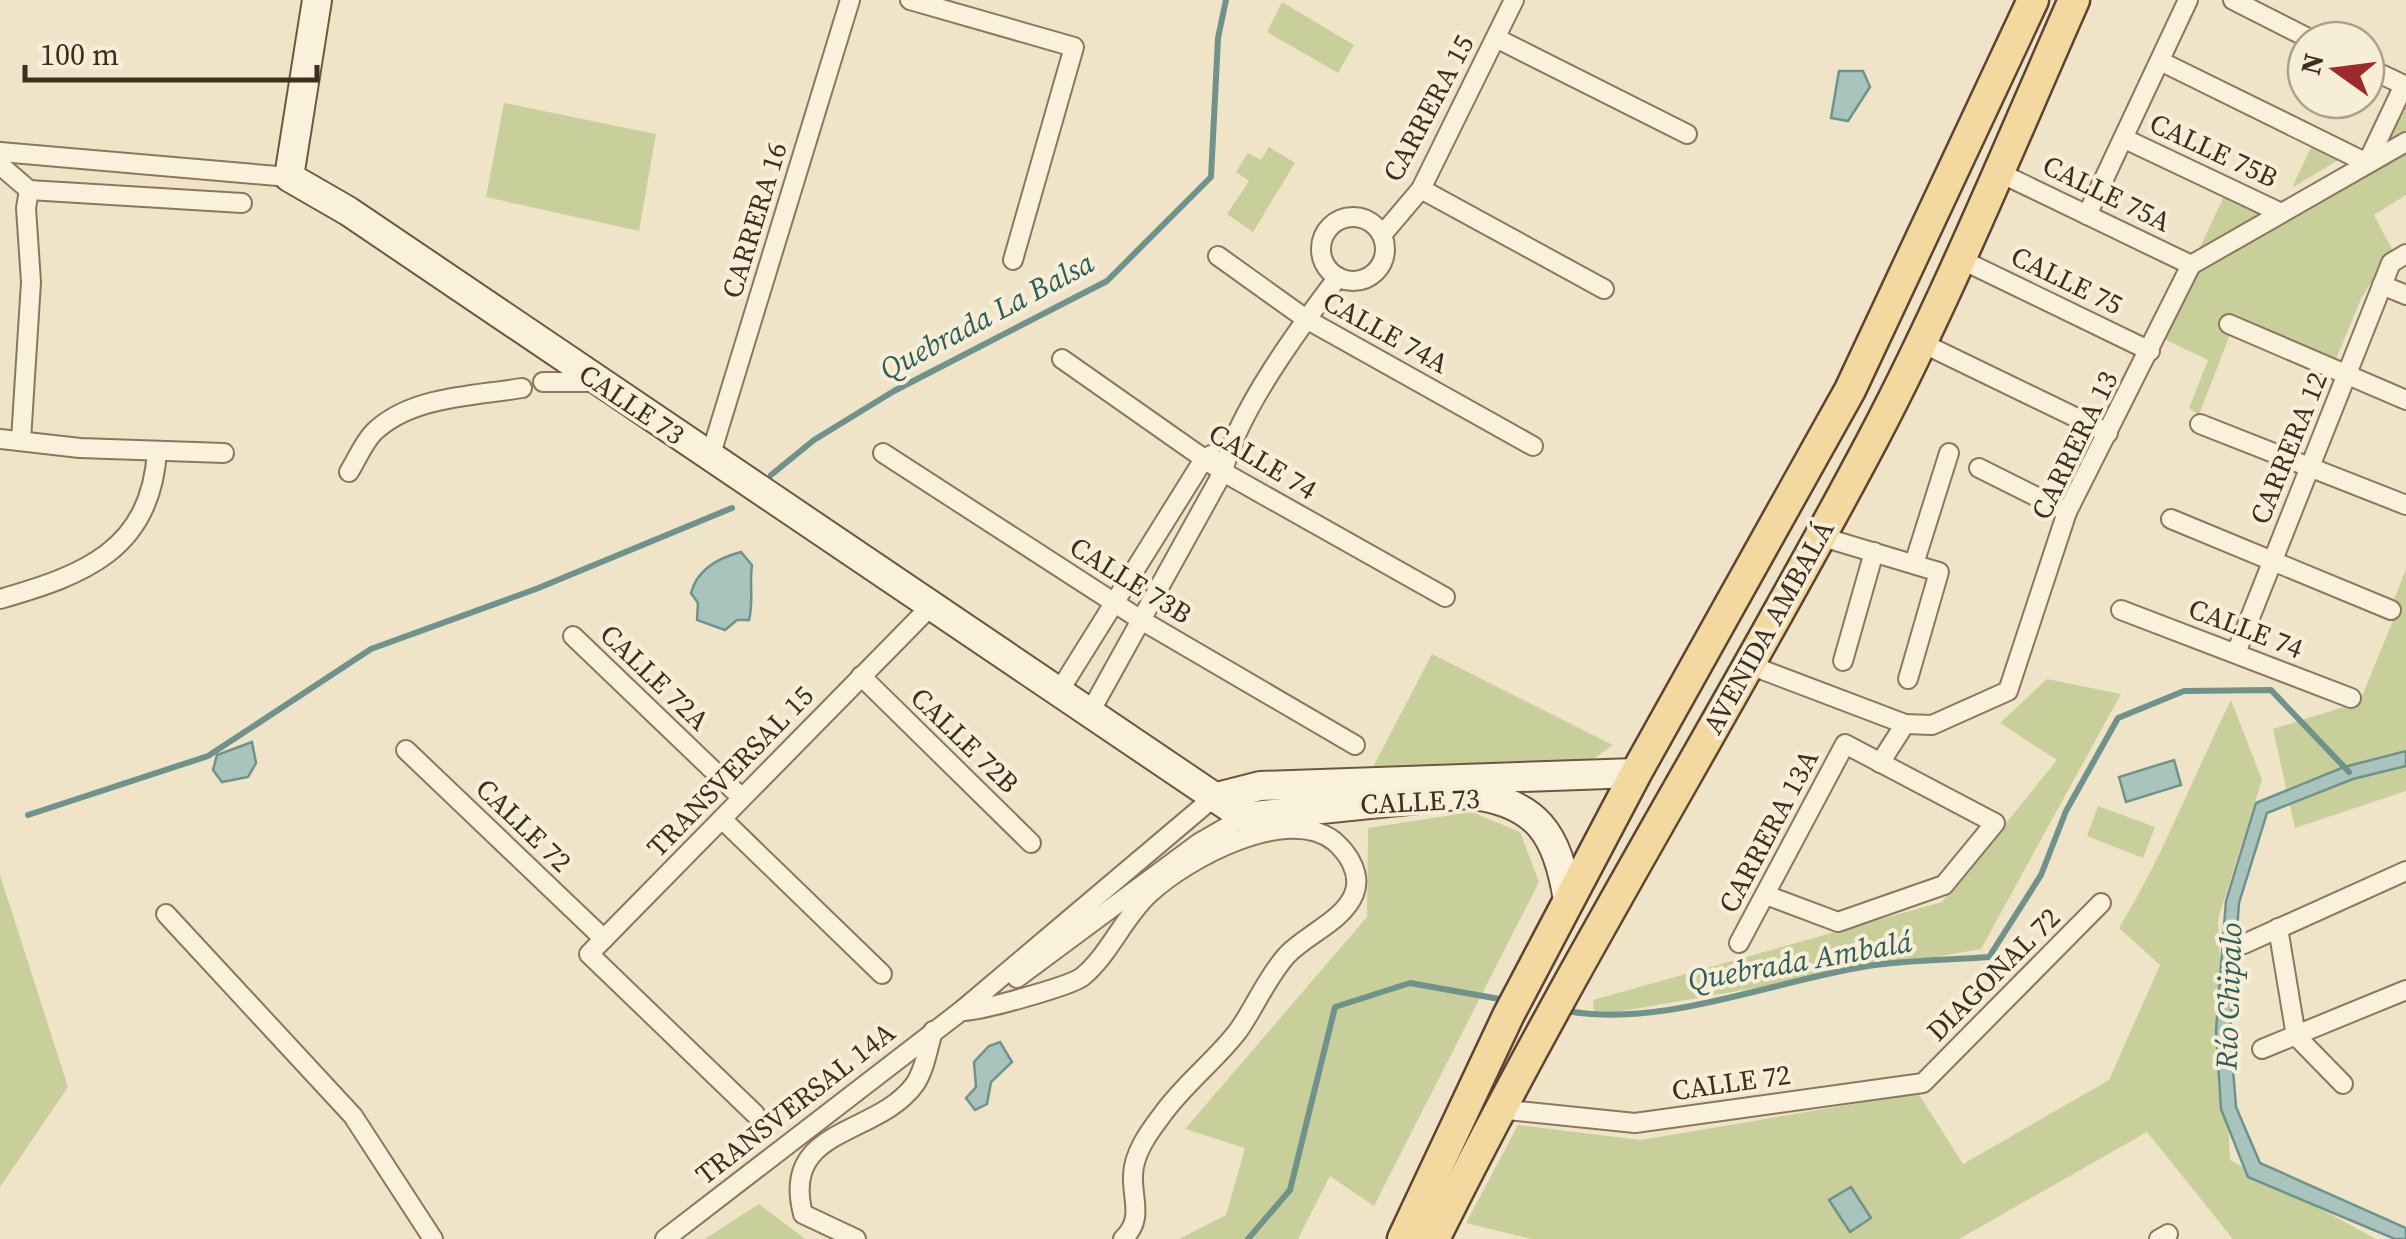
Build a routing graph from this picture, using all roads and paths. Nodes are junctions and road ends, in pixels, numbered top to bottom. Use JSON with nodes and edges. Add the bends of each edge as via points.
{"nodes":[{"id":1,"x":316,"y":0,"type":"edge"},
{"id":2,"x":850,"y":0,"type":"edge"},
{"id":3,"x":910,"y":0,"type":"edge"},
{"id":4,"x":1514,"y":0,"type":"edge"},
{"id":5,"x":2032,"y":0,"type":"edge"},
{"id":6,"x":2074,"y":0,"type":"edge"},
{"id":7,"x":2188,"y":0,"type":"edge"},
{"id":8,"x":2232,"y":0,"type":"edge"},
{"id":9,"x":2280,"y":0,"type":"edge"},
{"id":10,"x":2271,"y":20,"type":"junction"},
{"id":11,"x":2286,"y":27,"type":"edge"},
{"id":12,"x":1496,"y":38,"type":"junction"},
{"id":13,"x":2162,"y":62,"type":"junction"},
{"id":14,"x":2405,"y":86,"type":"edge"},
{"id":15,"x":1687,"y":134,"type":"dead end"},
{"id":16,"x":2125,"y":139,"type":"junction"},
{"id":17,"x":2406,"y":142,"type":"edge"},
{"id":18,"x":0,"y":152,"type":"edge"},
{"id":19,"x":2367,"y":163,"type":"junction"},
{"id":20,"x":7,"y":170,"type":"edge"},
{"id":21,"x":1998,"y":172,"type":"junction"},
{"id":22,"x":290,"y":177,"type":"junction"},
{"id":23,"x":1421,"y":189,"type":"junction"},
{"id":24,"x":29,"y":190,"type":"junction"},
{"id":25,"x":242,"y":202,"type":"dead end"},
{"id":26,"x":2279,"y":212,"type":"junction"},
{"id":27,"x":2088,"y":216,"type":"junction"},
{"id":28,"x":1382,"y":235,"type":"junction"},
{"id":29,"x":1218,"y":256,"type":"dead end"},
{"id":30,"x":2398,"y":258,"type":"edge"},
{"id":31,"x":1960,"y":259,"type":"junction"},
{"id":32,"x":1013,"y":260,"type":"dead end"},
{"id":33,"x":2191,"y":264,"type":"junction"},
{"id":34,"x":1338,"y":277,"type":"junction"},
{"id":35,"x":2382,"y":285,"type":"junction"},
{"id":36,"x":1604,"y":289,"type":"dead end"},
{"id":37,"x":2406,"y":295,"type":"edge"},
{"id":38,"x":1306,"y":319,"type":"junction"},
{"id":39,"x":2228,"y":324,"type":"dead end"},
{"id":40,"x":1920,"y":342,"type":"junction"},
{"id":41,"x":2150,"y":351,"type":"junction"},
{"id":42,"x":1062,"y":359,"type":"dead end"},
{"id":43,"x":2346,"y":376,"type":"junction"},
{"id":44,"x":542,"y":382,"type":"dead end"},
{"id":45,"x":600,"y":382,"type":"junction"},
{"id":46,"x":522,"y":388,"type":"dead end"},
{"id":47,"x":2406,"y":400,"type":"edge"},
{"id":48,"x":2200,"y":424,"type":"dead end"},
{"id":49,"x":2108,"y":434,"type":"junction"},
{"id":50,"x":0,"y":439,"type":"edge"},
{"id":51,"x":21,"y":440,"type":"junction"},
{"id":52,"x":1229,"y":446,"type":"junction"},
{"id":53,"x":1532,"y":446,"type":"dead end"},
{"id":54,"x":157,"y":451,"type":"junction"},
{"id":55,"x":224,"y":453,"type":"dead end"},
{"id":56,"x":883,"y":453,"type":"dead end"},
{"id":57,"x":1949,"y":453,"type":"dead end"},
{"id":58,"x":710,"y":457,"type":"junction"},
{"id":59,"x":1204,"y":460,"type":"junction"},
{"id":60,"x":1978,"y":468,"type":"dead end"},
{"id":61,"x":2310,"y":468,"type":"junction"},
{"id":62,"x":349,"y":472,"type":"dead end"},
{"id":63,"x":1223,"y":472,"type":"junction"},
{"id":64,"x":2406,"y":504,"type":"edge"},
{"id":65,"x":2067,"y":512,"type":"junction"},
{"id":66,"x":2171,"y":519,"type":"dead end"},
{"id":67,"x":1819,"y":536,"type":"junction"},
{"id":68,"x":1874,"y":552,"type":"junction"},
{"id":69,"x":2272,"y":562,"type":"junction"},
{"id":70,"x":1914,"y":564,"type":"junction"},
{"id":71,"x":0,"y":598,"type":"edge"},
{"id":72,"x":1444,"y":598,"type":"dead end"},
{"id":73,"x":1114,"y":603,"type":"junction"},
{"id":74,"x":930,"y":606,"type":"junction"},
{"id":75,"x":2121,"y":610,"type":"dead end"},
{"id":76,"x":2391,"y":610,"type":"dead end"},
{"id":77,"x":1141,"y":620,"type":"junction"},
{"id":78,"x":573,"y":636,"type":"dead end"},
{"id":79,"x":2236,"y":653,"type":"junction"},
{"id":80,"x":1843,"y":662,"type":"dead end"},
{"id":81,"x":1747,"y":664,"type":"junction"},
{"id":82,"x":861,"y":676,"type":"junction"},
{"id":83,"x":1908,"y":679,"type":"dead end"},
{"id":84,"x":1058,"y":693,"type":"junction"},
{"id":85,"x":2352,"y":698,"type":"dead end"},
{"id":86,"x":1090,"y":714,"type":"junction"},
{"id":87,"x":1904,"y":724,"type":"junction"},
{"id":88,"x":1355,"y":745,"type":"dead end"},
{"id":89,"x":406,"y":750,"type":"dead end"},
{"id":90,"x":1880,"y":763,"type":"junction"},
{"id":91,"x":1636,"y":773,"type":"junction"},
{"id":92,"x":742,"y":798,"type":"junction"},
{"id":93,"x":1213,"y":798,"type":"junction"},
{"id":94,"x":1244,"y":817,"type":"junction"},
{"id":95,"x":722,"y":819,"type":"junction"},
{"id":96,"x":1031,"y":843,"type":"dead end"},
{"id":97,"x":2406,"y":871,"type":"edge"},
{"id":98,"x":1766,"y":895,"type":"junction"},
{"id":99,"x":1568,"y":902,"type":"junction"},
{"id":100,"x":2102,"y":903,"type":"dead end"},
{"id":101,"x":166,"y":914,"type":"dead end"},
{"id":102,"x":2278,"y":928,"type":"junction"},
{"id":103,"x":604,"y":939,"type":"junction"},
{"id":104,"x":1739,"y":943,"type":"dead end"},
{"id":105,"x":2244,"y":944,"type":"dead end"},
{"id":106,"x":882,"y":974,"type":"dead end"},
{"id":107,"x":2406,"y":990,"type":"edge"},
{"id":108,"x":961,"y":1012,"type":"junction"},
{"id":109,"x":933,"y":1031,"type":"junction"},
{"id":110,"x":2296,"y":1036,"type":"junction"},
{"id":111,"x":2262,"y":1048,"type":"dead end"},
{"id":112,"x":1924,"y":1083,"type":"joint"},
{"id":113,"x":2343,"y":1084,"type":"dead end"},
{"id":114,"x":1498,"y":1109,"type":"junction"},
{"id":115,"x":755,"y":1114,"type":"dead end"},
{"id":116,"x":433,"y":1239,"type":"edge"},
{"id":117,"x":664,"y":1239,"type":"edge"},
{"id":118,"x":856,"y":1239,"type":"edge"},
{"id":119,"x":1123,"y":1239,"type":"edge"},
{"id":120,"x":1403,"y":1239,"type":"edge"},
{"id":121,"x":1434,"y":1239,"type":"edge"}],
"edges":[{"from":1,"to":22,"type":"street"},
{"from":2,"to":58,"type":"street","name":"CARRERA 16"},
{"from":3,"to":32,"type":"street","via":[[1074,46]]},
{"from":4,"to":12,"type":"street","name":"CARRERA 15"},
{"from":5,"to":91,"type":"main road","name":"AVENIDA AMBALÁ","via":[[1850,390]]},
{"from":6,"to":21,"type":"main road","name":"AVENIDA AMBALÁ"},
{"from":7,"to":13,"type":"street"},
{"from":8,"to":10,"type":"street"},
{"from":9,"to":10,"type":"street"},
{"from":10,"to":11,"type":"street"},
{"from":12,"to":15,"type":"street"},
{"from":12,"to":23,"type":"street","name":"CARRERA 15"},
{"from":13,"to":16,"type":"street"},
{"from":13,"to":19,"type":"street"},
{"from":14,"to":19,"type":"street"},
{"from":16,"to":26,"type":"street","name":"CALLE 75B"},
{"from":16,"to":27,"type":"street"},
{"from":17,"to":19,"type":"street"},
{"from":18,"to":22,"type":"street","name":"CALLE 73"},
{"from":19,"to":26,"type":"street"},
{"from":20,"to":24,"type":"street"},
{"from":21,"to":27,"type":"street","name":"CALLE 75A"},
{"from":21,"to":31,"type":"main road","name":"AVENIDA AMBALÁ"},
{"from":22,"to":45,"type":"street","name":"CALLE 73"},
{"from":23,"to":28,"type":"street","name":"CARRERA 15"},
{"from":23,"to":36,"type":"street"},
{"from":24,"to":25,"type":"street"},
{"from":24,"to":51,"type":"street","via":[[32,282]]},
{"from":26,"to":33,"type":"street"},
{"from":27,"to":33,"type":"street","name":"CALLE 75A"},
{"from":28,"to":34,"type":"street","via":[[1384,254],[1375,272],[1357,280]]},
{"from":28,"to":34,"type":"street","via":[[1367,220],[1336,222],[1322,250]]},
{"from":29,"to":38,"type":"street","name":"CALLE 74A"},
{"from":30,"to":35,"type":"street","name":"CARRERA 12"},
{"from":31,"to":40,"type":"main road","name":"AVENIDA AMBALÁ"},
{"from":31,"to":41,"type":"street","name":"CALLE 75"},
{"from":33,"to":41,"type":"street","name":"CARRERA 13"},
{"from":34,"to":38,"type":"street"},
{"from":35,"to":37,"type":"street"},
{"from":35,"to":43,"type":"street","name":"CARRERA 12"},
{"from":38,"to":52,"type":"street"},
{"from":38,"to":53,"type":"street","name":"CALLE 74A"},
{"from":39,"to":43,"type":"street"},
{"from":40,"to":49,"type":"street"},
{"from":40,"to":67,"type":"main road","name":"AVENIDA AMBALÁ"},
{"from":41,"to":49,"type":"street","name":"CARRERA 13"},
{"from":42,"to":59,"type":"street","name":"CALLE 74"},
{"from":43,"to":47,"type":"street"},
{"from":43,"to":61,"type":"street","name":"CARRERA 12"},
{"from":44,"to":45,"type":"street"},
{"from":45,"to":58,"type":"street","name":"CALLE 73"},
{"from":46,"to":62,"type":"street","via":[[424,404],[397,415],[373,434]]},
{"from":48,"to":61,"type":"street"},
{"from":49,"to":65,"type":"street","name":"CARRERA 13"},
{"from":50,"to":51,"type":"street"},
{"from":51,"to":54,"type":"street"},
{"from":52,"to":59,"type":"street"},
{"from":52,"to":63,"type":"street"},
{"from":54,"to":55,"type":"street"},
{"from":54,"to":71,"type":"street","via":[[155,483],[141,518],[100,562],[56,584]]},
{"from":56,"to":73,"type":"street","name":"CALLE 73B"},
{"from":57,"to":70,"type":"street"},
{"from":58,"to":74,"type":"street","name":"CALLE 73"},
{"from":59,"to":63,"type":"street","name":"CALLE 74"},
{"from":59,"to":73,"type":"street"},
{"from":60,"to":65,"type":"street"},
{"from":61,"to":64,"type":"street"},
{"from":61,"to":69,"type":"street","name":"CARRERA 12"},
{"from":63,"to":72,"type":"street","name":"CALLE 74"},
{"from":63,"to":77,"type":"street"},
{"from":65,"to":87,"type":"street","name":"CARRERA 13","via":[[2008,691],[1932,726]]},
{"from":66,"to":69,"type":"street"},
{"from":67,"to":68,"type":"street"},
{"from":67,"to":81,"type":"main road","name":"AVENIDA AMBALÁ"},
{"from":68,"to":70,"type":"street"},
{"from":68,"to":80,"type":"street"},
{"from":69,"to":76,"type":"street"},
{"from":69,"to":79,"type":"street","name":"CARRERA 12"},
{"from":70,"to":83,"type":"street","via":[[1939,572]]},
{"from":73,"to":77,"type":"street","name":"CALLE 73B"},
{"from":73,"to":84,"type":"street"},
{"from":74,"to":82,"type":"street","name":"TRANSVERSAL 15"},
{"from":74,"to":84,"type":"street","name":"CALLE 73"},
{"from":75,"to":79,"type":"street","name":"CALLE 74"},
{"from":77,"to":86,"type":"street"},
{"from":77,"to":88,"type":"street","name":"CALLE 73B"},
{"from":78,"to":92,"type":"street","name":"CALLE 72A"},
{"from":79,"to":85,"type":"street","name":"CALLE 74"},
{"from":81,"to":87,"type":"street"},
{"from":81,"to":114,"type":"main road","name":"AVENIDA AMBALÁ"},
{"from":82,"to":92,"type":"street","name":"TRANSVERSAL 15"},
{"from":82,"to":96,"type":"street","name":"CALLE 72B"},
{"from":84,"to":86,"type":"street","name":"CALLE 73"},
{"from":86,"to":93,"type":"street","name":"CALLE 73"},
{"from":87,"to":90,"type":"street"},
{"from":89,"to":103,"type":"street","name":"CALLE 72"},
{"from":90,"to":98,"type":"street","name":"CARRERA 13A","via":[[1845,744]]},
{"from":90,"to":98,"type":"street","via":[[1995,823],[1944,884],[1838,922]]},
{"from":91,"to":93,"type":"street","name":"CALLE 73","via":[[1260,786]]},
{"from":91,"to":99,"type":"main road","name":"AVENIDA AMBALÁ"},
{"from":92,"to":95,"type":"street","name":"TRANSVERSAL 15"},
{"from":93,"to":94,"type":"street","name":"CALLE 73"},
{"from":93,"to":108,"type":"street","name":"TRANSVERSAL 14A"},
{"from":94,"to":99,"type":"street","name":"CALLE 73","via":[[1466,794],[1498,797],[1553,838]]},
{"from":94,"to":108,"type":"street","name":"TRANSVERSAL 14A"},
{"from":95,"to":103,"type":"street","name":"TRANSVERSAL 15"},
{"from":95,"to":106,"type":"street"},
{"from":97,"to":102,"type":"street"},
{"from":98,"to":104,"type":"street","name":"CARRERA 13A"},
{"from":99,"to":120,"type":"main road","name":"AVENIDA AMBALÁ"},
{"from":100,"to":112,"type":"street","name":"DIAGONAL 72"},
{"from":101,"to":116,"type":"street","via":[[353,1116]]},
{"from":102,"to":105,"type":"street"},
{"from":102,"to":110,"type":"street"},
{"from":103,"to":115,"type":"street","name":"TRANSVERSAL 15","via":[[589,954]]},
{"from":107,"to":110,"type":"street"},
{"from":108,"to":109,"type":"street","name":"TRANSVERSAL 14A"},
{"from":108,"to":119,"type":"street","via":[[1062,989],[1112,945],[1148,894],[1246,836],[1295,827],[1326,835],[1344,850],[1355,871],[1350,902],[1286,956],[1236,1033],[1143,1142],[1132,1175],[1138,1200],[1132,1230]]},
{"from":109,"to":117,"type":"street","name":"TRANSVERSAL 14A"},
{"from":109,"to":118,"type":"street","via":[[913,1086],[823,1144],[801,1168],[796,1187],[803,1214]]},
{"from":110,"to":111,"type":"street"},
{"from":110,"to":113,"type":"street"},
{"from":112,"to":114,"type":"street","name":"CALLE 72","via":[[1635,1123]]},
{"from":114,"to":121,"type":"main road","name":"AVENIDA AMBALÁ"}]}
